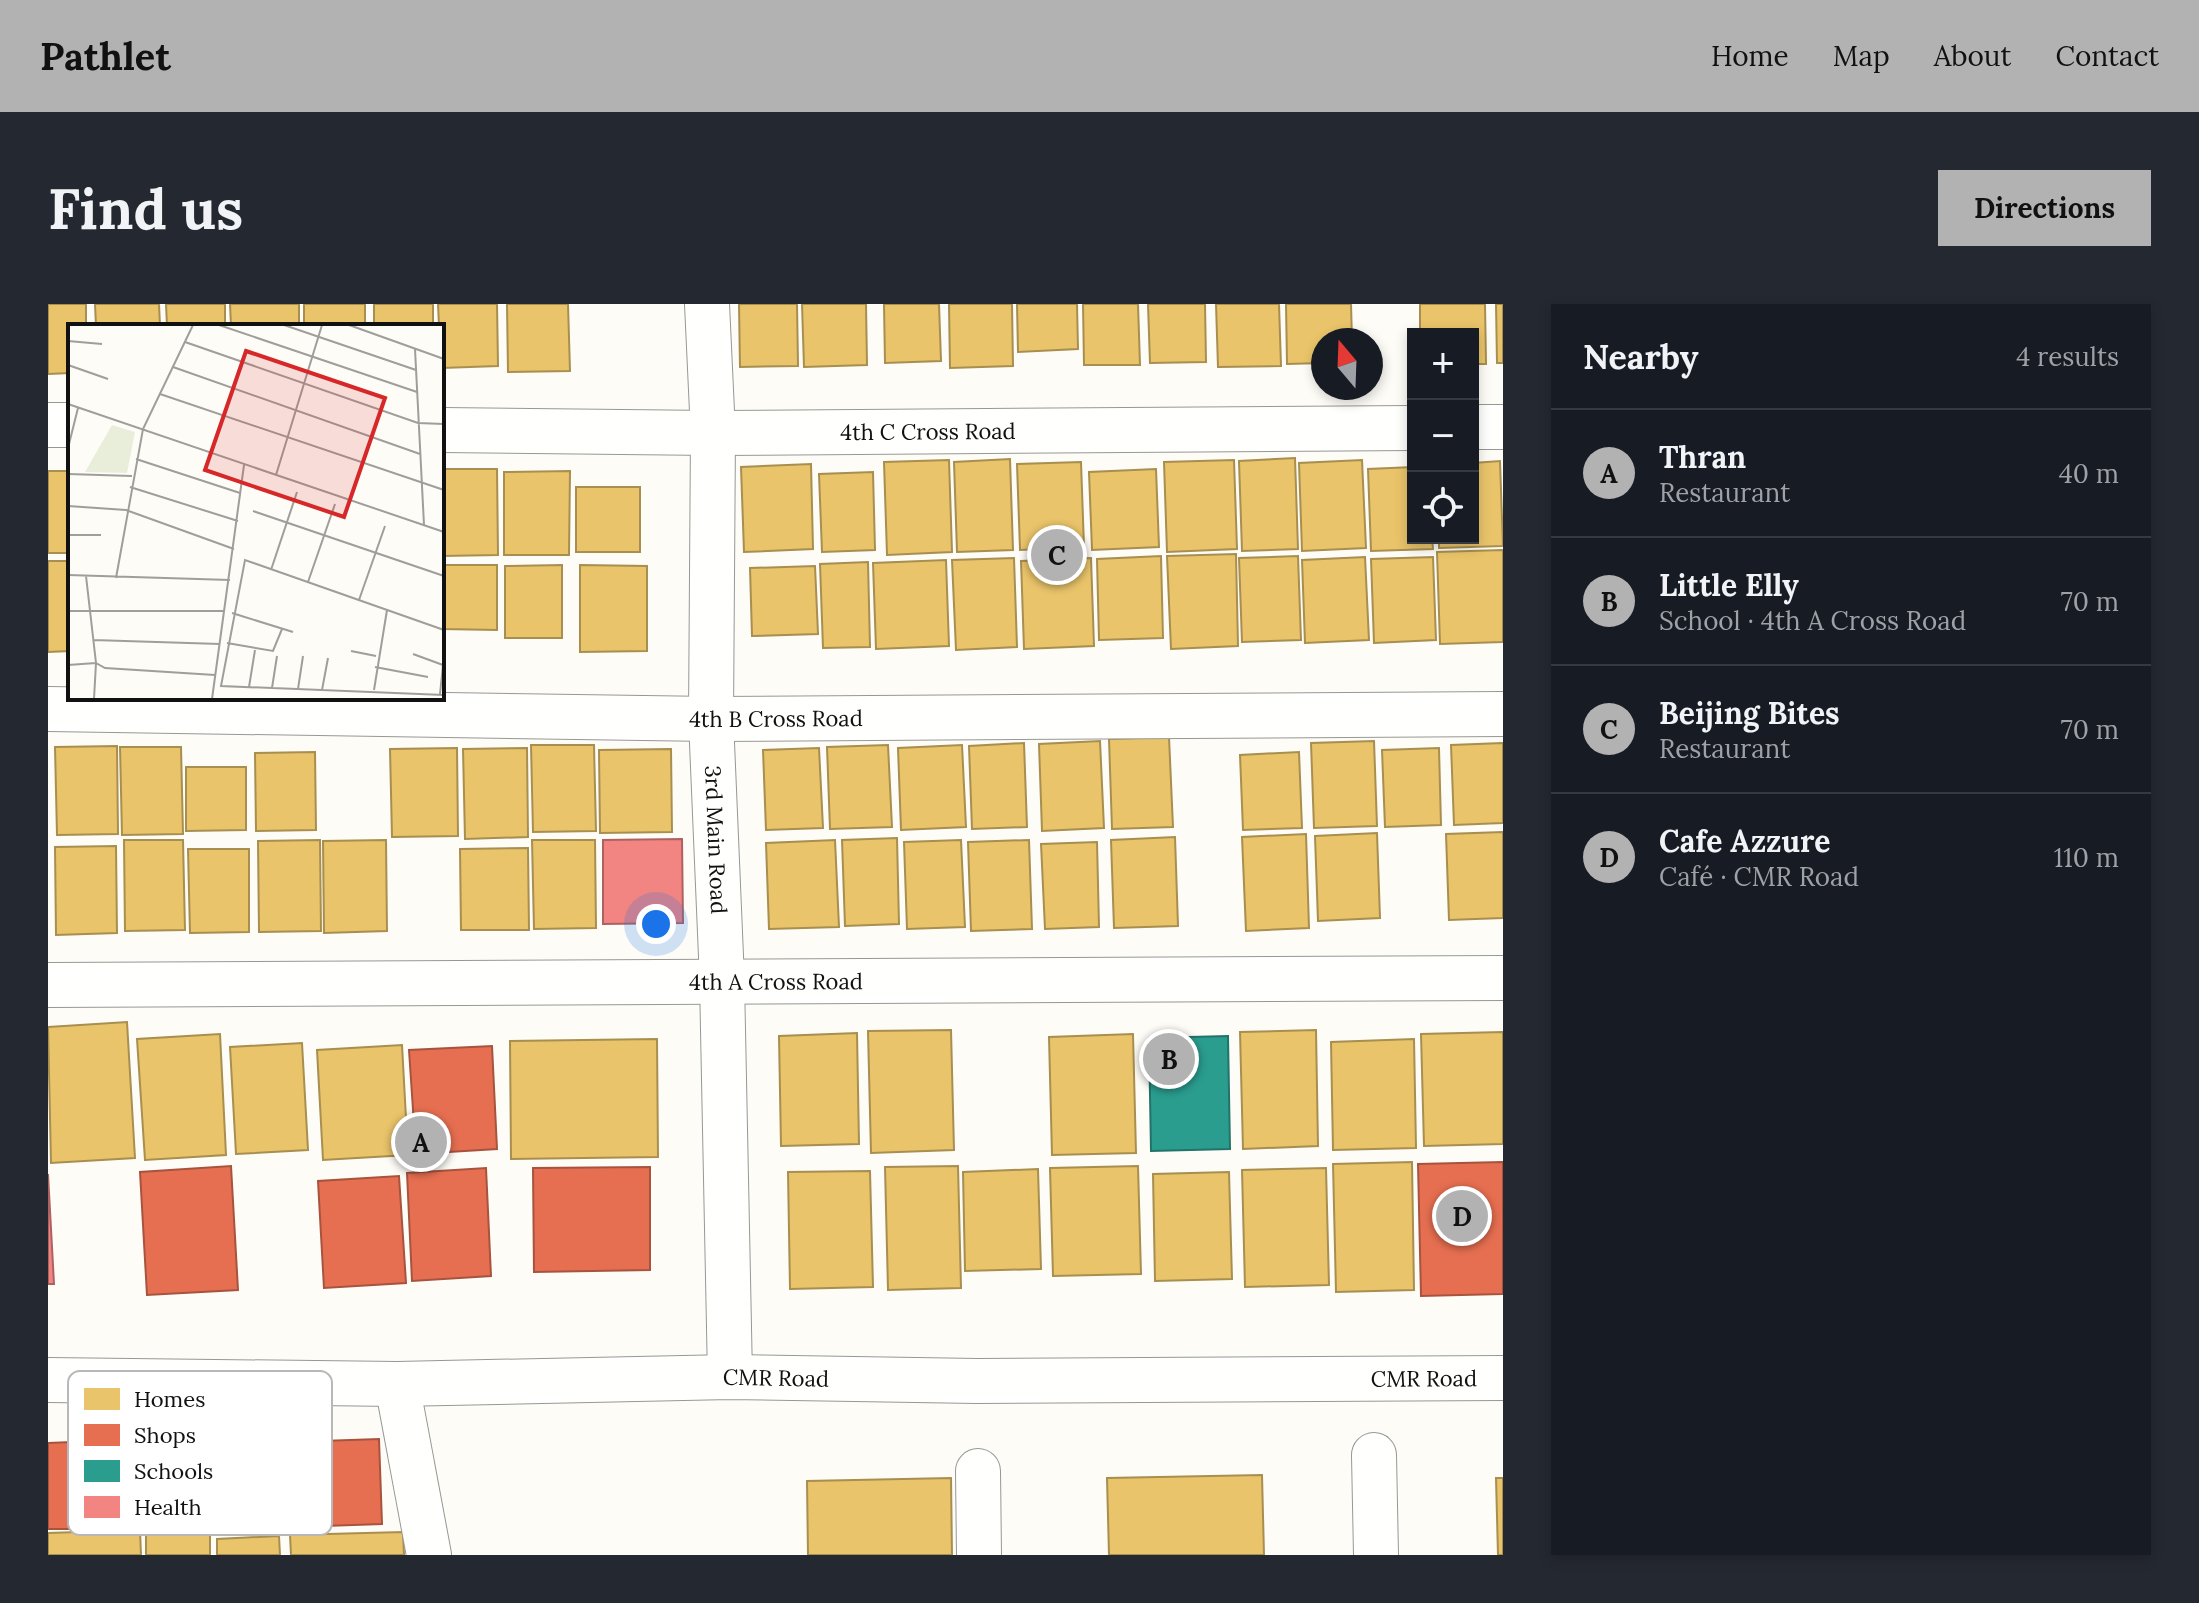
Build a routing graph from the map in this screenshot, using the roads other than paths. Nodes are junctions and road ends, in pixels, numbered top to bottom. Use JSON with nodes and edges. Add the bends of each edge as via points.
{"nodes":[{"id":1,"x":707,"y":304,"type":"edge"},
{"id":2,"x":1479,"y":427,"type":"edge"},
{"id":3,"x":1503,"y":427,"type":"edge"},
{"id":4,"x":1407,"y":428,"type":"edge"},
{"id":5,"x":444,"y":430,"type":"edge"},
{"id":6,"x":713,"y":433,"type":"junction"},
{"id":7,"x":48,"y":709,"type":"edge"},
{"id":8,"x":1503,"y":714,"type":"edge"},
{"id":9,"x":711,"y":719,"type":"junction"},
{"id":10,"x":1503,"y":978,"type":"edge"},
{"id":11,"x":722,"y":980,"type":"junction"},
{"id":12,"x":48,"y":985,"type":"edge"},
{"id":13,"x":730,"y":1377,"type":"junction"},
{"id":14,"x":1503,"y":1378,"type":"edge"},
{"id":15,"x":48,"y":1380,"type":"edge"},
{"id":16,"x":68,"y":1380,"type":"edge"},
{"id":17,"x":332,"y":1383,"type":"edge"},
{"id":18,"x":397,"y":1384,"type":"junction"},
{"id":19,"x":1374,"y":1455,"type":"dead end"},
{"id":20,"x":978,"y":1471,"type":"dead end"},
{"id":21,"x":429,"y":1555,"type":"edge"},
{"id":22,"x":979,"y":1555,"type":"edge"},
{"id":23,"x":1376,"y":1555,"type":"edge"}],
"edges":[{"from":1,"to":6,"type":"street","name":"3rd Main Road"},
{"from":2,"to":3,"type":"street"},
{"from":4,"to":6,"type":"street","name":"4th C Cross Road"},
{"from":5,"to":6,"type":"street","name":"4th C Cross Road"},
{"from":6,"to":9,"type":"street","name":"3rd Main Road"},
{"from":7,"to":9,"type":"street","name":"4th B Cross Road"},
{"from":8,"to":9,"type":"street","name":"4th B Cross Road"},
{"from":9,"to":11,"type":"street","name":"3rd Main Road"},
{"from":10,"to":11,"type":"street","name":"4th A Cross Road"},
{"from":11,"to":12,"type":"street","name":"4th A Cross Road"},
{"from":11,"to":13,"type":"street","name":"3rd Main Road"},
{"from":13,"to":14,"type":"street","name":"CMR Road"},
{"from":13,"to":18,"type":"street","name":"CMR Road"},
{"from":15,"to":16,"type":"street","name":"CMR Road"},
{"from":17,"to":18,"type":"street","name":"CMR Road"},
{"from":18,"to":21,"type":"street"},
{"from":19,"to":23,"type":"street"},
{"from":20,"to":22,"type":"street"}]}
